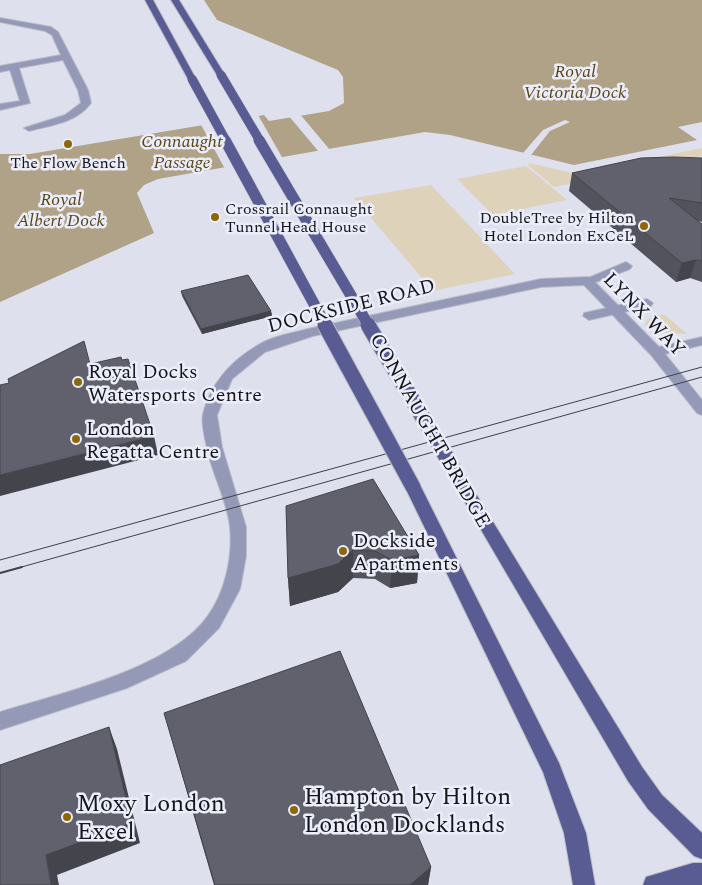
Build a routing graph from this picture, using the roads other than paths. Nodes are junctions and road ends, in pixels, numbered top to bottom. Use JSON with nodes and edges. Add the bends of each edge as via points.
{"nodes":[{"id":1,"x":149,"y":0,"type":"edge"},
{"id":2,"x":175,"y":0,"type":"edge"},
{"id":3,"x":0,"y":20,"type":"edge"},
{"id":4,"x":66,"y":57,"type":"junction"},
{"id":5,"x":14,"y":67,"type":"junction"},
{"id":6,"x":0,"y":69,"type":"edge"},
{"id":7,"x":0,"y":107,"type":"edge"},
{"id":8,"x":29,"y":128,"type":"dead end"},
{"id":9,"x":626,"y":266,"type":"dead end"},
{"id":10,"x":587,"y":281,"type":"junction"},
{"id":11,"x":541,"y":283,"type":"joint"},
{"id":12,"x":647,"y":303,"type":"dead end"},
{"id":13,"x":616,"y":310,"type":"junction"},
{"id":14,"x":589,"y":316,"type":"dead end"},
{"id":15,"x":702,"y":341,"type":"edge"},
{"id":16,"x":656,"y":352,"type":"junction"},
{"id":17,"x":702,"y":410,"type":"edge"},
{"id":18,"x":0,"y":721,"type":"edge"},
{"id":19,"x":702,"y":848,"type":"edge"},
{"id":20,"x":702,"y":874,"type":"edge"},
{"id":21,"x":584,"y":885,"type":"edge"},
{"id":22,"x":654,"y":885,"type":"edge"}],
"edges":[{"from":1,"to":21,"type":"main road","name":"CONNAUGHT BRIDGE","bridge":true,"via":[[413,487],[552,770],[575,833]]},
{"from":2,"to":19,"type":"main road","name":"CONNAUGHT BRIDGE","bridge":true,"via":[[635,774],[655,802]]},
{"from":3,"to":4,"type":"street","via":[[48,29],[55,34]]},
{"from":4,"to":5,"type":"street"},
{"from":4,"to":8,"type":"street","via":[[86,103],[75,116]]},
{"from":5,"to":6,"type":"street"},
{"from":5,"to":7,"type":"street","via":[[25,103]]},
{"from":9,"to":10,"type":"street"},
{"from":10,"to":11,"type":"street","name":"LYNX WAY"},
{"from":10,"to":13,"type":"street","name":"LYNX WAY"},
{"from":11,"to":18,"type":"street","name":"DOCKSIDE ROAD","via":[[285,339],[260,349],[226,377],[210,415],[214,447],[238,527],[238,556],[231,589],[213,623],[179,655],[120,682]]},
{"from":12,"to":13,"type":"street"},
{"from":13,"to":14,"type":"street"},
{"from":13,"to":16,"type":"street","name":"LYNX WAY"},
{"from":15,"to":16,"type":"street"},
{"from":16,"to":17,"type":"street","name":"LYNX WAY"},
{"from":20,"to":22,"type":"main road"}]}
